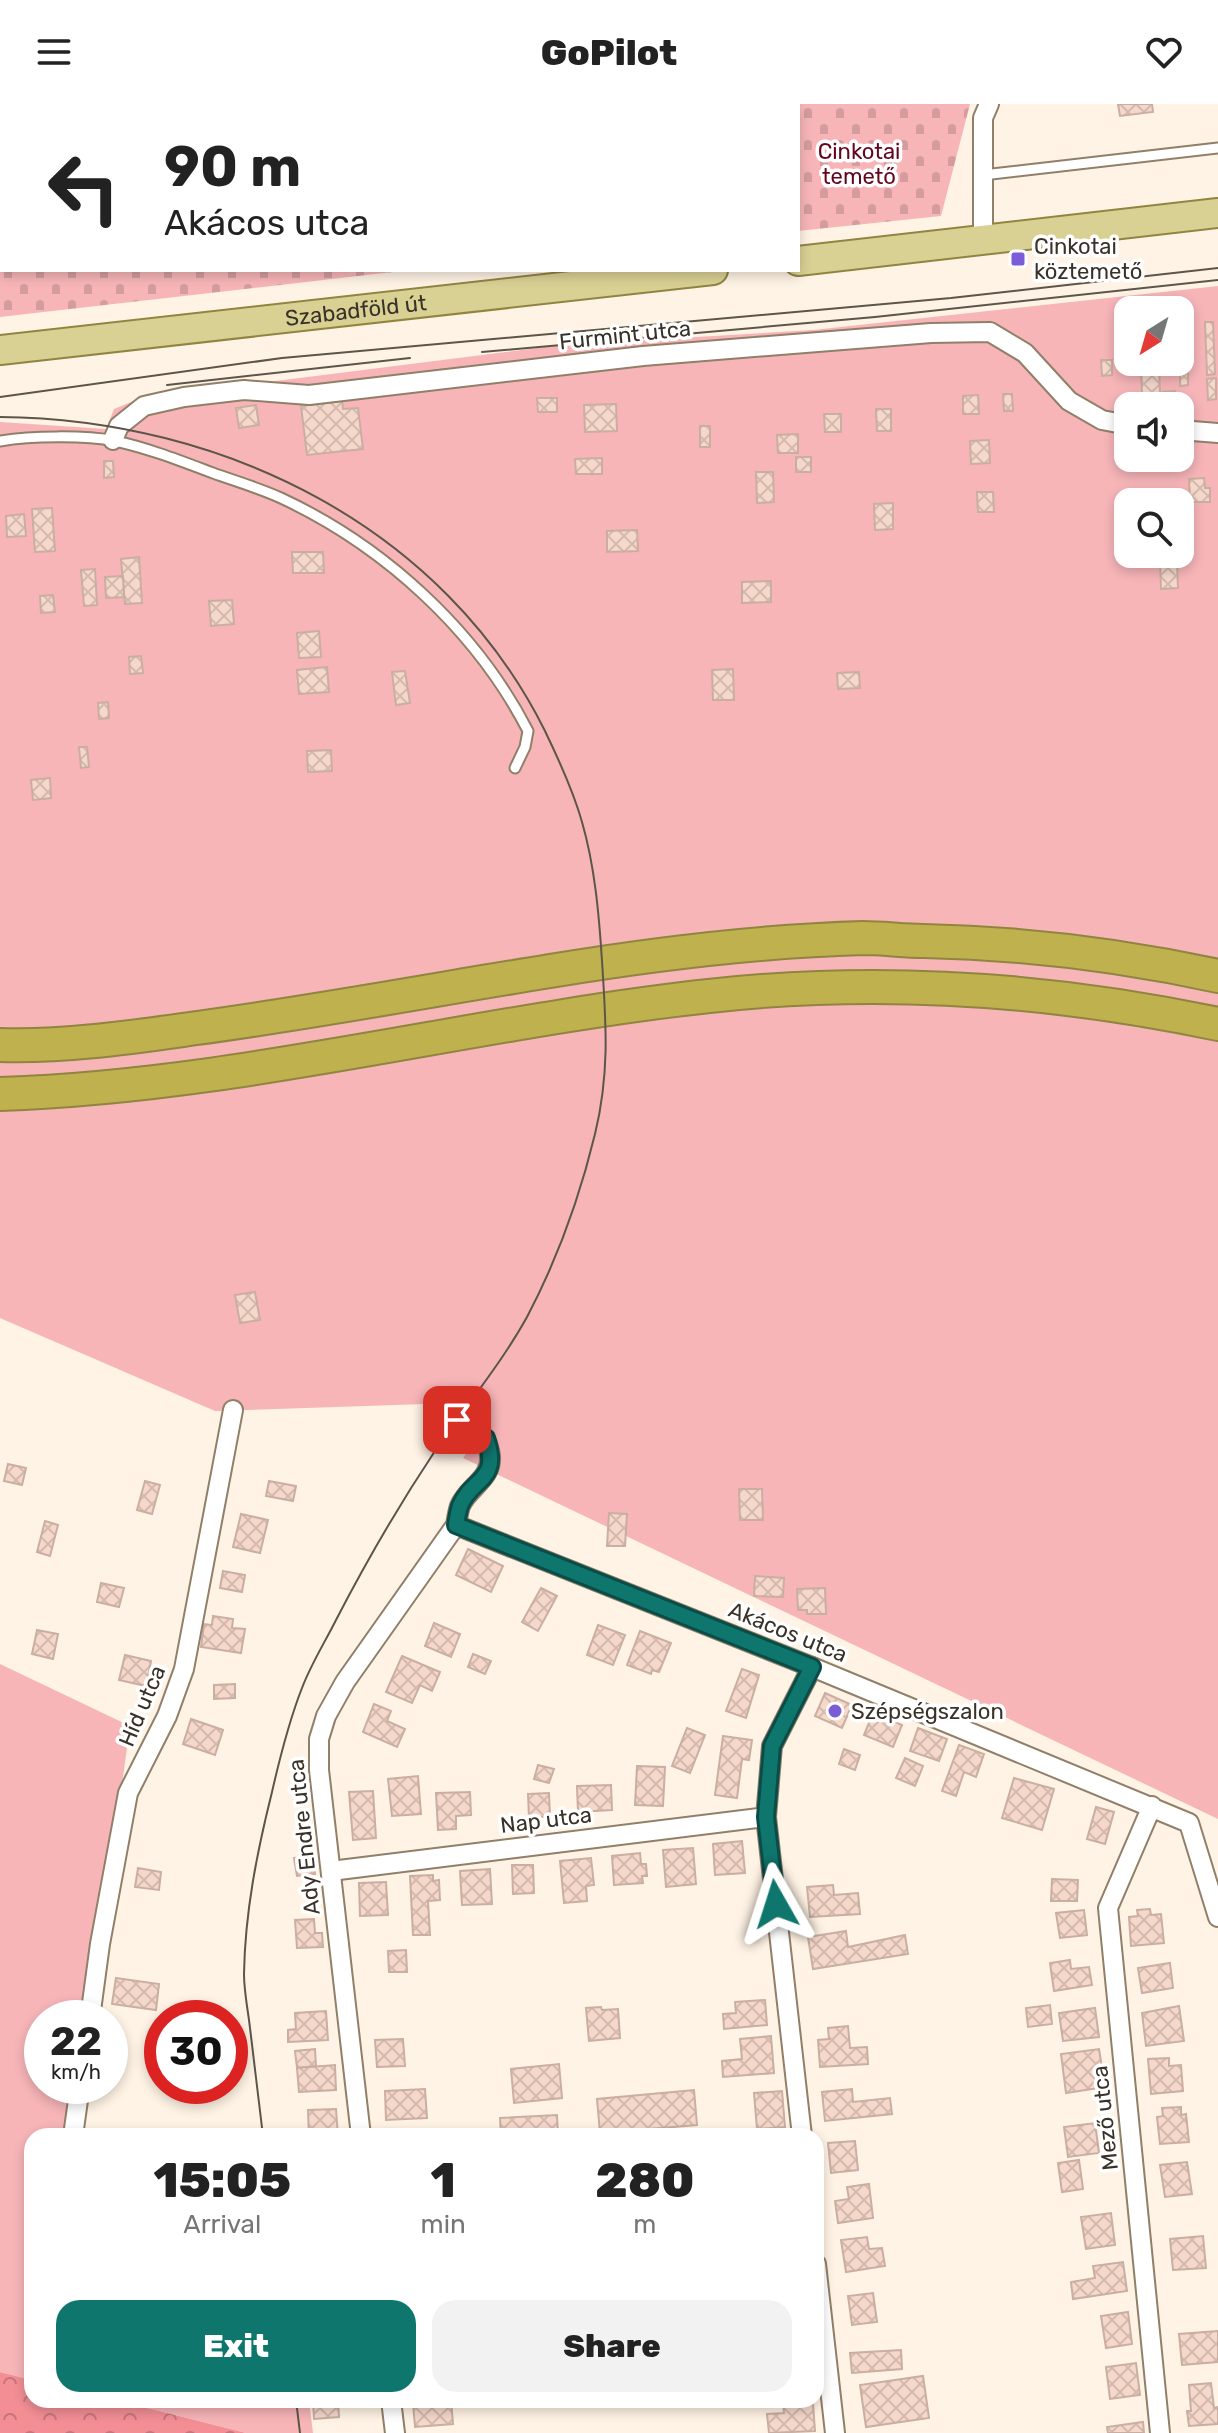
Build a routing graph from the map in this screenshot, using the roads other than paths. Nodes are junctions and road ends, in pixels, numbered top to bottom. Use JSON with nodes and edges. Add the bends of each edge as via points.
{"nodes":[{"id":1,"x":989,"y":104,"type":"edge"},
{"id":2,"x":1218,"y":148,"type":"edge"},
{"id":3,"x":981,"y":175,"type":"junction"},
{"id":4,"x":1218,"y":213,"type":"edge"},
{"id":5,"x":983,"y":240,"type":"junction"},
{"id":6,"x":800,"y":261,"type":"edge"},
{"id":7,"x":695,"y":272,"type":"edge"},
{"id":8,"x":0,"y":350,"type":"edge"},
{"id":9,"x":1114,"y":422,"type":"edge"},
{"id":10,"x":1194,"y":431,"type":"edge"},
{"id":11,"x":1218,"y":433,"type":"edge"},
{"id":12,"x":113,"y":440,"type":"junction"},
{"id":13,"x":0,"y":441,"type":"edge"},
{"id":14,"x":515,"y":768,"type":"dead end"},
{"id":15,"x":1218,"y":976,"type":"edge"},
{"id":16,"x":1218,"y":1024,"type":"edge"},
{"id":17,"x":0,"y":1045,"type":"edge"},
{"id":18,"x":0,"y":1094,"type":"edge"},
{"id":19,"x":233,"y":1410,"type":"dead end"},
{"id":20,"x":441,"y":1411,"type":"dead end"},
{"id":21,"x":474,"y":1429,"type":"joint"},
{"id":22,"x":456,"y":1525,"type":"junction"},
{"id":23,"x":812,"y":1667,"type":"junction"},
{"id":24,"x":1152,"y":1806,"type":"junction"},
{"id":25,"x":766,"y":1817,"type":"junction"},
{"id":26,"x":331,"y":1871,"type":"junction"},
{"id":27,"x":1218,"y":1917,"type":"edge"},
{"id":28,"x":92,"y":2000,"type":"edge"},
{"id":29,"x":77,"y":2104,"type":"edge"},
{"id":30,"x":74,"y":2128,"type":"edge"},
{"id":31,"x":360,"y":2128,"type":"edge"},
{"id":32,"x":801,"y":2128,"type":"edge"},
{"id":33,"x":824,"y":2335,"type":"edge"},
{"id":34,"x":392,"y":2408,"type":"edge"},
{"id":35,"x":395,"y":2433,"type":"edge"},
{"id":36,"x":835,"y":2433,"type":"edge"},
{"id":37,"x":1160,"y":2433,"type":"edge"}],
"edges":[{"from":1,"to":3,"type":"street","via":[[983,118]]},
{"from":2,"to":3,"type":"lane"},
{"from":3,"to":5,"type":"street"},
{"from":4,"to":5,"type":"main road"},
{"from":5,"to":6,"type":"main road"},
{"from":7,"to":8,"type":"main road","name":"Szabadföld út"},
{"from":9,"to":12,"type":"street","name":"Furmint utca","via":[[1069,401],[1025,353],[990,332],[931,333],[643,356],[309,395],[244,390],[199,395],[144,406],[119,426]]},
{"from":10,"to":11,"type":"street"},
{"from":12,"to":13,"type":"lane"},
{"from":12,"to":14,"type":"lane","via":[[281,498],[351,537],[399,573],[487,664],[519,713],[528,731]]},
{"from":15,"to":17,"type":"highway","via":[[984,942],[776,942],[552,970],[312,1013],[148,1035]]},
{"from":16,"to":18,"type":"highway","via":[[1016,993],[810,989],[695,998],[179,1081]]},
{"from":19,"to":28,"type":"street","name":"Híd utca","via":[[184,1669],[128,1793]]},
{"from":20,"to":21,"type":"lane"},
{"from":21,"to":22,"type":"street","name":"Ady Endre utca","via":[[486,1438],[491,1463],[461,1504]]},
{"from":22,"to":23,"type":"street","name":"Akácos utca"},
{"from":22,"to":26,"type":"street","name":"Ady Endre utca","via":[[326,1716],[319,1770]]},
{"from":23,"to":24,"type":"street","name":"Akácos utca"},
{"from":23,"to":25,"type":"street","via":[[772,1746]]},
{"from":24,"to":27,"type":"street","name":"Akácos utca","via":[[1189,1823]]},
{"from":24,"to":37,"type":"street","name":"Mező utca","via":[[1108,1908]]},
{"from":25,"to":26,"type":"street","name":"Nap utca"},
{"from":25,"to":32,"type":"street"},
{"from":26,"to":31,"type":"street","name":"Ady Endre utca"},
{"from":29,"to":30,"type":"street"},
{"from":33,"to":36,"type":"street"},
{"from":34,"to":35,"type":"street"}]}
